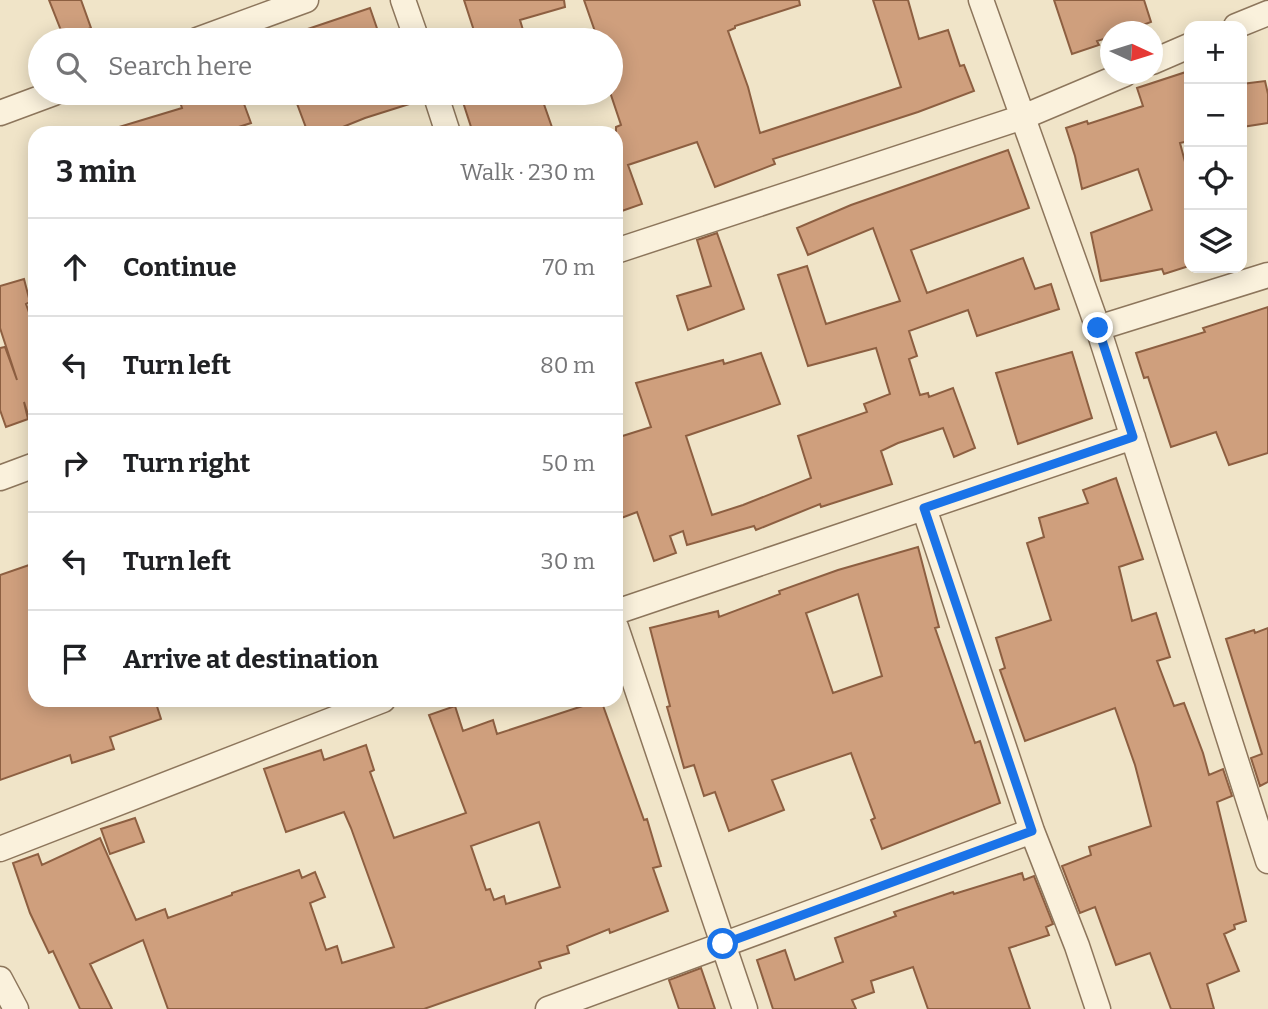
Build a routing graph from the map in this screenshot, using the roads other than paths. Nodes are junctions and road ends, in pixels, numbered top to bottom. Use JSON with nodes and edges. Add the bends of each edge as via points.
{"nodes":[{"id":1,"x":306,"y":0,"type":"edge"},
{"id":2,"x":403,"y":0,"type":"edge"},
{"id":3,"x":981,"y":0,"type":"edge"},
{"id":4,"x":1268,"y":13,"type":"edge"},
{"id":5,"x":1247,"y":22,"type":"edge"},
{"id":6,"x":230,"y":28,"type":"edge"},
{"id":7,"x":413,"y":28,"type":"edge"},
{"id":8,"x":1184,"y":48,"type":"edge"},
{"id":9,"x":1163,"y":58,"type":"edge"},
{"id":10,"x":1101,"y":84,"type":"edge"},
{"id":11,"x":28,"y":103,"type":"edge"},
{"id":12,"x":439,"y":105,"type":"edge"},
{"id":13,"x":0,"y":113,"type":"edge"},
{"id":14,"x":1023,"y":117,"type":"junction"},
{"id":15,"x":447,"y":126,"type":"edge"},
{"id":16,"x":623,"y":249,"type":"edge"},
{"id":17,"x":1268,"y":275,"type":"edge"},
{"id":18,"x":1098,"y":328,"type":"junction"},
{"id":19,"x":1133,"y":437,"type":"junction"},
{"id":20,"x":28,"y":468,"type":"edge"},
{"id":21,"x":0,"y":478,"type":"edge"},
{"id":22,"x":924,"y":508,"type":"junction"},
{"id":23,"x":623,"y":610,"type":"edge"},
{"id":24,"x":623,"y":648,"type":"edge"},
{"id":25,"x":365,"y":707,"type":"edge"},
{"id":26,"x":1032,"y":831,"type":"junction"},
{"id":27,"x":0,"y":849,"type":"edge"},
{"id":28,"x":1268,"y":861,"type":"edge"},
{"id":29,"x":723,"y":944,"type":"junction"},
{"id":30,"x":0,"y":979,"type":"edge"},
{"id":31,"x":16,"y":1009,"type":"edge"},
{"id":32,"x":548,"y":1009,"type":"edge"},
{"id":33,"x":745,"y":1009,"type":"edge"},
{"id":34,"x":1098,"y":1009,"type":"edge"}],
"edges":[{"from":1,"to":6,"type":"street"},
{"from":2,"to":7,"type":"street"},
{"from":3,"to":14,"type":"street"},
{"from":4,"to":5,"type":"street"},
{"from":8,"to":9,"type":"street"},
{"from":10,"to":14,"type":"street"},
{"from":11,"to":13,"type":"street"},
{"from":12,"to":15,"type":"street"},
{"from":14,"to":16,"type":"street"},
{"from":14,"to":18,"type":"street"},
{"from":17,"to":18,"type":"street"},
{"from":18,"to":19,"type":"street"},
{"from":19,"to":22,"type":"street"},
{"from":19,"to":28,"type":"street"},
{"from":20,"to":21,"type":"street"},
{"from":22,"to":23,"type":"street"},
{"from":22,"to":26,"type":"street"},
{"from":24,"to":29,"type":"street"},
{"from":25,"to":27,"type":"street"},
{"from":26,"to":29,"type":"street"},
{"from":26,"to":34,"type":"street"},
{"from":29,"to":32,"type":"street"},
{"from":29,"to":33,"type":"street"},
{"from":30,"to":31,"type":"street"}]}
